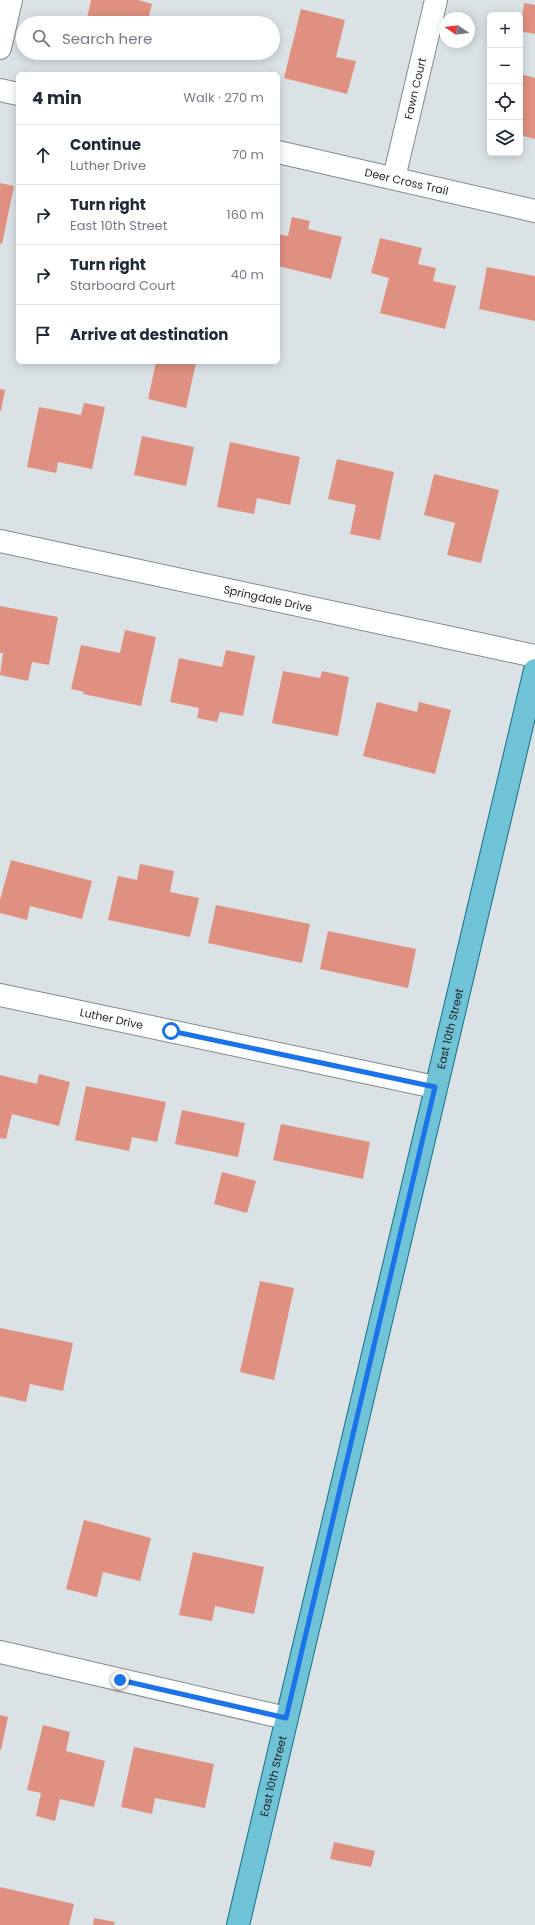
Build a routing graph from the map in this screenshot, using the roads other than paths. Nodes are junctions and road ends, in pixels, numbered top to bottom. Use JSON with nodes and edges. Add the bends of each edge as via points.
{"nodes":[{"id":1,"x":11,"y":0,"type":"edge"},
{"id":2,"x":436,"y":0,"type":"edge"},
{"id":3,"x":0,"y":48,"type":"edge"},
{"id":4,"x":0,"y":90,"type":"edge"},
{"id":5,"x":16,"y":94,"type":"edge"},
{"id":6,"x":280,"y":152,"type":"edge"},
{"id":7,"x":394,"y":178,"type":"junction"},
{"id":8,"x":535,"y":211,"type":"edge"},
{"id":9,"x":0,"y":541,"type":"edge"},
{"id":10,"x":535,"y":656,"type":"edge"},
{"id":11,"x":535,"y":670,"type":"edge"},
{"id":12,"x":0,"y":995,"type":"edge"},
{"id":13,"x":435,"y":1087,"type":"junction"},
{"id":14,"x":0,"y":1652,"type":"edge"},
{"id":15,"x":286,"y":1718,"type":"junction"},
{"id":16,"x":238,"y":1925,"type":"edge"}],
"edges":[{"from":1,"to":3,"type":"street"},
{"from":2,"to":7,"type":"street","name":"Fawn Court"},
{"from":4,"to":5,"type":"street"},
{"from":6,"to":7,"type":"street","name":"Deer Cross Trail"},
{"from":7,"to":8,"type":"street","name":"Deer Cross Trail"},
{"from":9,"to":10,"type":"street","name":"Springdale Drive"},
{"from":11,"to":13,"type":"main road","name":"East 10th Street"},
{"from":12,"to":13,"type":"street","name":"Luther Drive"},
{"from":13,"to":15,"type":"main road","name":"East 10th Street"},
{"from":14,"to":15,"type":"street"},
{"from":15,"to":16,"type":"main road","name":"East 10th Street"}]}
